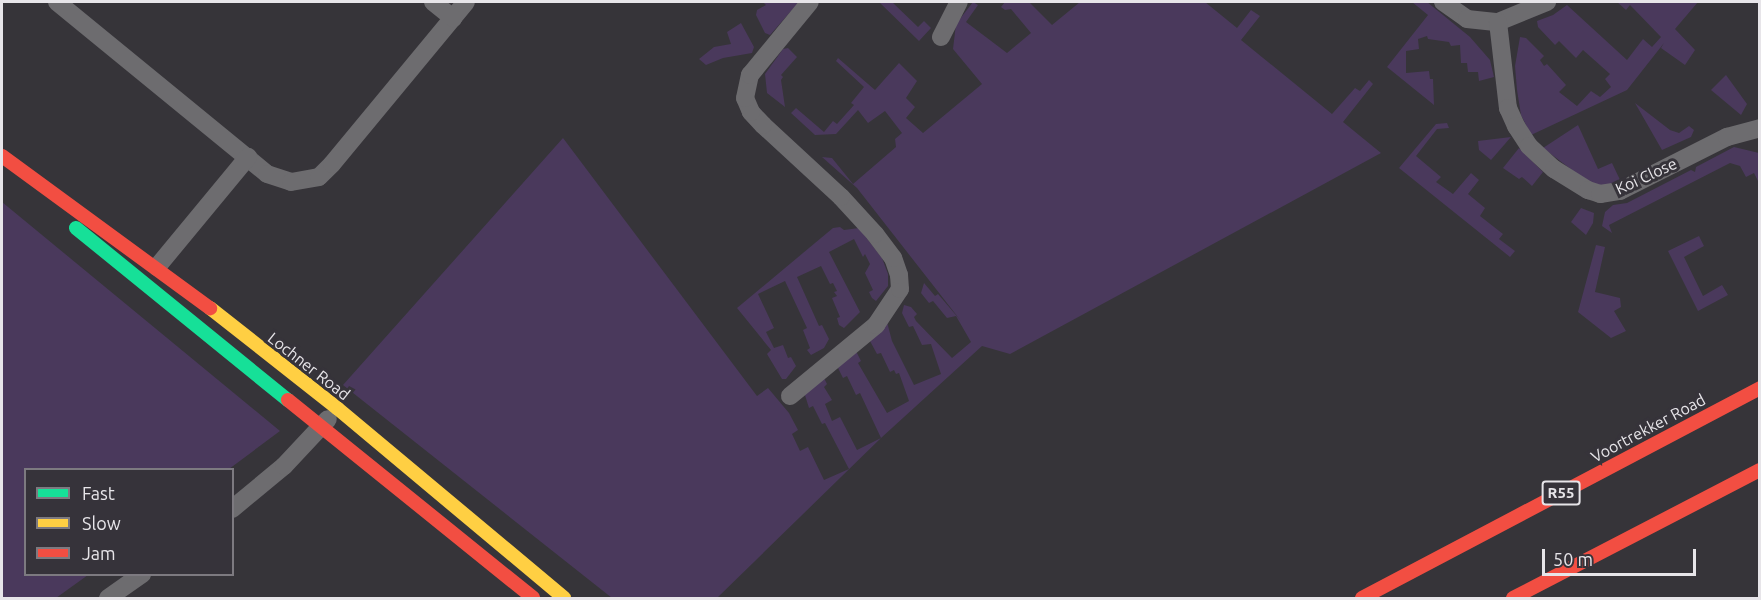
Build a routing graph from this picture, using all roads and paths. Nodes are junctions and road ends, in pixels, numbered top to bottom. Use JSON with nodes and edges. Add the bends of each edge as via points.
{"nodes":[{"id":1,"x":57,"y":2,"type":"edge"},
{"id":2,"x":433,"y":2,"type":"edge"},
{"id":3,"x":466,"y":2,"type":"edge"},
{"id":4,"x":810,"y":2,"type":"edge"},
{"id":5,"x":959,"y":2,"type":"edge"},
{"id":6,"x":1443,"y":2,"type":"edge"},
{"id":7,"x":1546,"y":2,"type":"edge"},
{"id":8,"x":453,"y":18,"type":"junction"},
{"id":9,"x":1498,"y":22,"type":"junction"},
{"id":10,"x":941,"y":37,"type":"dead end"},
{"id":11,"x":1760,"y":128,"type":"edge"},
{"id":12,"x":2,"y":156,"type":"edge"},
{"id":13,"x":248,"y":157,"type":"junction"},
{"id":14,"x":23,"y":174,"type":"junction"},
{"id":15,"x":157,"y":267,"type":"junction"},
{"id":16,"x":1760,"y":388,"type":"edge"},
{"id":17,"x":790,"y":396,"type":"dead end"},
{"id":18,"x":337,"y":408,"type":"junction"},
{"id":19,"x":320,"y":428,"type":"junction"},
{"id":20,"x":1760,"y":470,"type":"edge"},
{"id":21,"x":234,"y":507,"type":"edge"},
{"id":22,"x":139,"y":576,"type":"edge"},
{"id":23,"x":108,"y":598,"type":"edge"},
{"id":24,"x":533,"y":598,"type":"edge"},
{"id":25,"x":564,"y":598,"type":"edge"},
{"id":26,"x":1362,"y":598,"type":"edge"},
{"id":27,"x":1513,"y":598,"type":"edge"}],
"edges":[{"from":1,"to":13,"type":"street"},
{"from":2,"to":8,"type":"street"},
{"from":3,"to":8,"type":"street"},
{"from":4,"to":17,"type":"street","via":[[757,66],[744,91],[752,112],[848,204],[893,258],[900,289],[876,325]]},
{"from":5,"to":10,"type":"street"},
{"from":6,"to":9,"type":"street","via":[[1467,19]]},
{"from":7,"to":9,"type":"street"},
{"from":8,"to":13,"type":"street","via":[[319,177],[291,182],[279,179]]},
{"from":9,"to":11,"type":"street","name":"Koi Close","via":[[1508,108],[1516,126],[1529,146],[1554,170],[1588,190],[1600,194],[1620,190],[1727,136]]},
{"from":12,"to":14,"type":"street","name":"Lochner Road"},
{"from":13,"to":15,"type":"street"},
{"from":14,"to":15,"type":"street","name":"Lochner Road"},
{"from":14,"to":19,"type":"street","name":"Lochner Road","via":[[80,232]]},
{"from":15,"to":18,"type":"street","name":"Lochner Road"},
{"from":16,"to":26,"type":"street","name":"Voortrekker Road","number":"R55"},
{"from":18,"to":19,"type":"street"},
{"from":18,"to":25,"type":"street","name":"Lochner Road"},
{"from":19,"to":21,"type":"street","via":[[284,466]]},
{"from":19,"to":24,"type":"street","name":"Lochner Road"},
{"from":20,"to":27,"type":"street"},
{"from":22,"to":23,"type":"street"}]}
